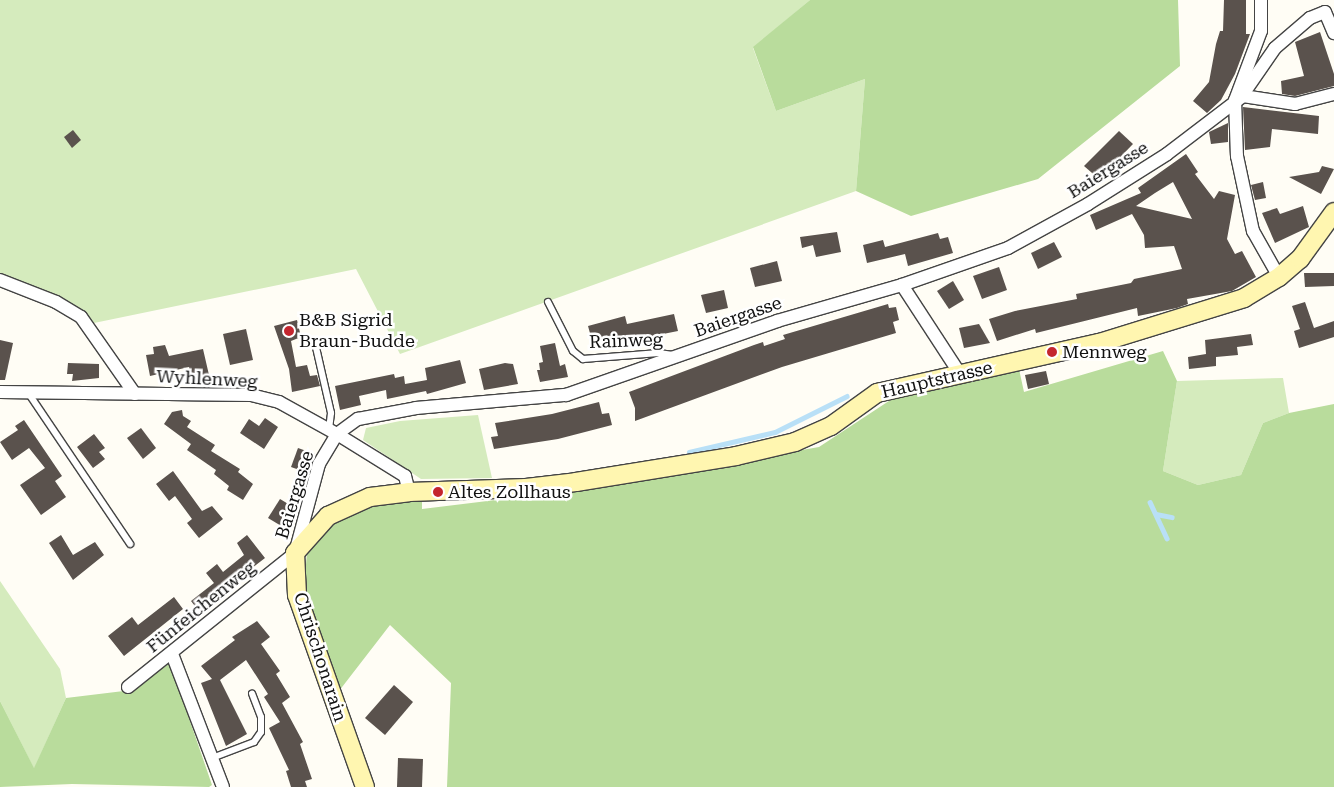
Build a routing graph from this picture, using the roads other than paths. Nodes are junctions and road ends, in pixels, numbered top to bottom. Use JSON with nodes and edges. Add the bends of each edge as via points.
{"nodes":[{"id":1,"x":1262,"y":0,"type":"edge"},
{"id":2,"x":1334,"y":34,"type":"edge"},
{"id":3,"x":1334,"y":94,"type":"edge"},
{"id":4,"x":1239,"y":98,"type":"junction"},
{"id":5,"x":1334,"y":212,"type":"edge"},
{"id":6,"x":1279,"y":277,"type":"junction"},
{"id":7,"x":0,"y":280,"type":"edge"},
{"id":8,"x":902,"y":284,"type":"junction"},
{"id":9,"x":548,"y":302,"type":"dead end"},
{"id":10,"x":315,"y":343,"type":"dead end"},
{"id":11,"x":677,"y":356,"type":"junction"},
{"id":12,"x":960,"y":374,"type":"junction"},
{"id":13,"x":0,"y":392,"type":"edge"},
{"id":14,"x":29,"y":394,"type":"junction"},
{"id":15,"x":135,"y":394,"type":"junction"},
{"id":16,"x":333,"y":431,"type":"junction"},
{"id":17,"x":401,"y":493,"type":"junction"},
{"id":18,"x":130,"y":544,"type":"dead end"},
{"id":19,"x":295,"y":553,"type":"junction"},
{"id":20,"x":172,"y":654,"type":"junction"},
{"id":21,"x":128,"y":687,"type":"dead end"},
{"id":22,"x":252,"y":694,"type":"dead end"},
{"id":23,"x":212,"y":758,"type":"junction"},
{"id":24,"x":223,"y":787,"type":"edge"},
{"id":25,"x":365,"y":787,"type":"edge"}],
"edges":[{"from":1,"to":4,"type":"street","via":[[1261,31]]},
{"from":2,"to":4,"type":"street","via":[[1324,12],[1310,18],[1275,48]]},
{"from":3,"to":4,"type":"street","via":[[1295,104]]},
{"from":4,"to":6,"type":"street","via":[[1237,156],[1254,231]]},
{"from":4,"to":8,"type":"street","name":"Baiergasse","via":[[1167,154],[1088,204],[1008,248]]},
{"from":5,"to":6,"type":"street","name":"Hauptstrasse","via":[[1300,259]]},
{"from":6,"to":12,"type":"street","name":"Hauptstrasse","via":[[1244,298],[1182,319],[1099,343]]},
{"from":7,"to":15,"type":"street","via":[[56,302],[80,317]]},
{"from":8,"to":11,"type":"street","name":"Baiergasse"},
{"from":8,"to":12,"type":"street"},
{"from":9,"to":11,"type":"lane","name":"Rainweg","via":[[573,351],[583,359],[659,353]]},
{"from":10,"to":16,"type":"lane"},
{"from":11,"to":16,"type":"street","name":"Baiergasse","via":[[566,395],[416,408],[358,419]]},
{"from":12,"to":17,"type":"street","name":"Hauptstrasse","via":[[877,393],[815,436],[736,456],[526,488]]},
{"from":13,"to":14,"type":"street","name":"Wyhlenweg"},
{"from":14,"to":15,"type":"street","name":"Wyhlenweg"},
{"from":14,"to":18,"type":"lane"},
{"from":15,"to":16,"type":"street","name":"Wyhlenweg","via":[[251,395],[279,402]]},
{"from":16,"to":17,"type":"street","name":"Wyhlenweg","via":[[405,476]]},
{"from":16,"to":19,"type":"street","name":"Baiergasse","via":[[319,464]]},
{"from":17,"to":19,"type":"street","via":[[370,497],[328,516]]},
{"from":19,"to":20,"type":"street","name":"Fünfeichenweg"},
{"from":19,"to":25,"type":"street","name":"Chrischonarain","via":[[297,595]]},
{"from":20,"to":21,"type":"street","name":"Fünfeichenweg"},
{"from":20,"to":23,"type":"street"},
{"from":22,"to":23,"type":"lane","via":[[262,717],[261,732],[254,742]]},
{"from":23,"to":24,"type":"street"}]}
